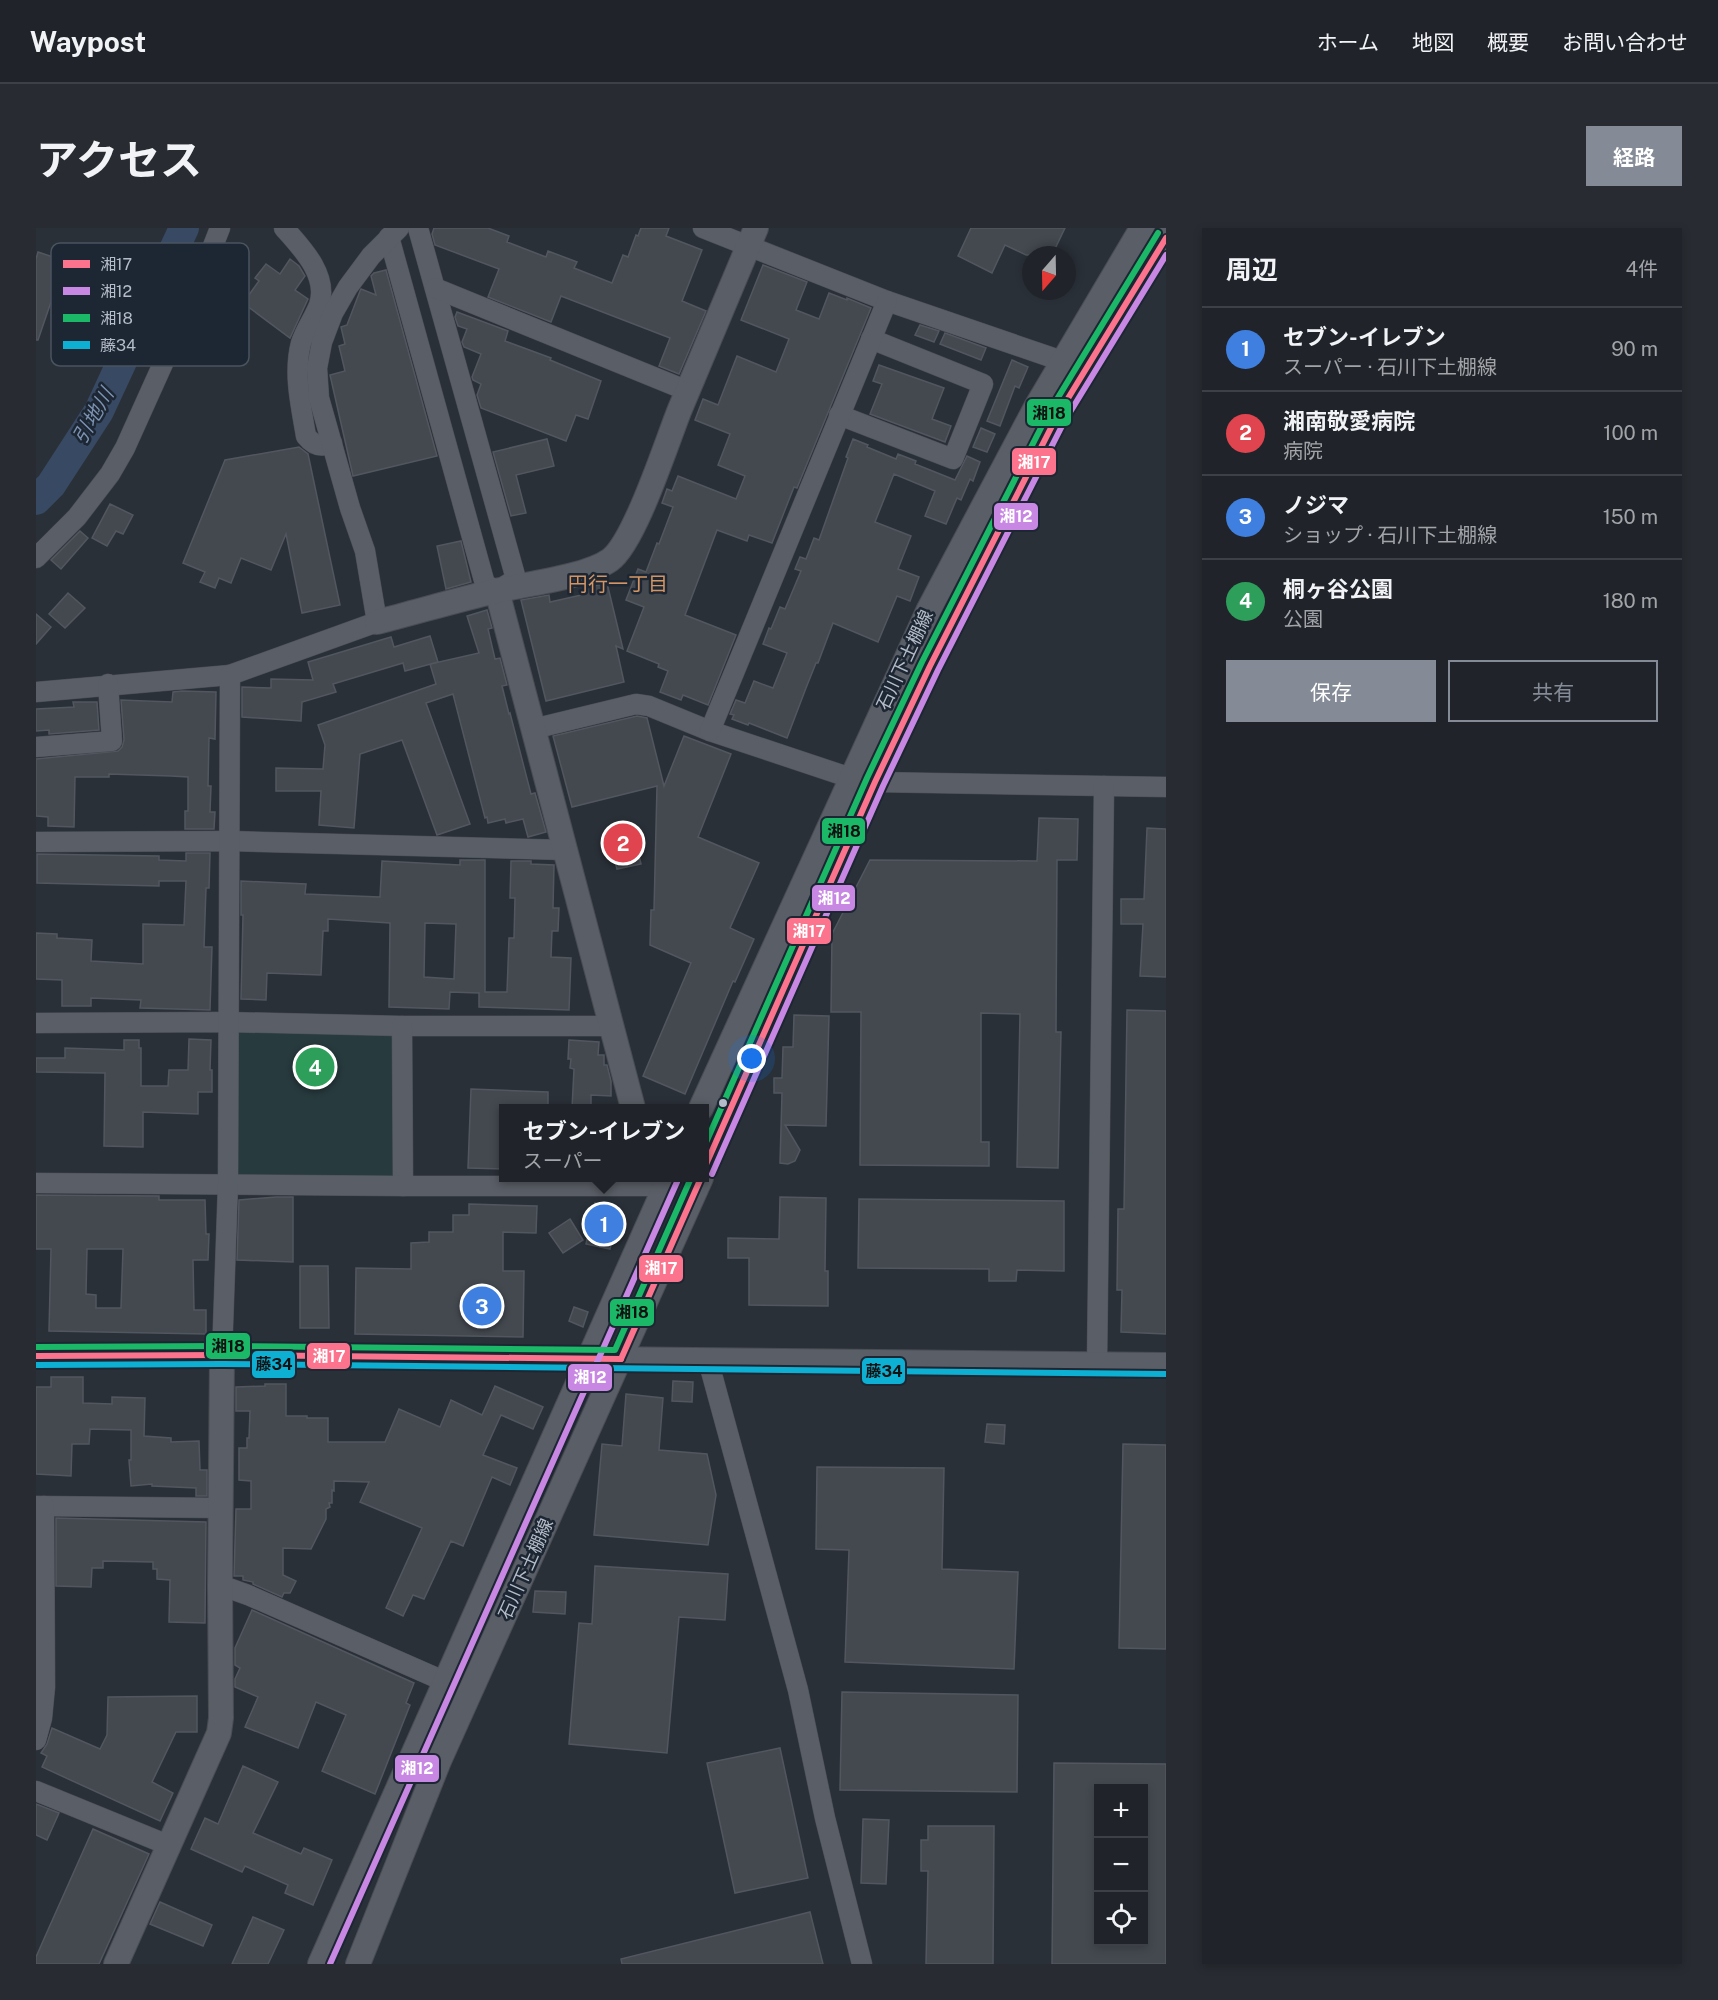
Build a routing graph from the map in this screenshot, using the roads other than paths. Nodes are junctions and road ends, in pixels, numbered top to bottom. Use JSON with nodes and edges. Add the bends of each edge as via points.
{"nodes":[{"id":1,"x":220,"y":228,"type":"edge"},
{"id":2,"x":284,"y":228,"type":"edge"},
{"id":3,"x":418,"y":228,"type":"edge"},
{"id":4,"x":703,"y":228,"type":"edge"},
{"id":5,"x":1142,"y":228,"type":"edge"},
{"id":6,"x":394,"y":233,"type":"edge"},
{"id":7,"x":752,"y":237,"type":"edge"},
{"id":8,"x":1166,"y":237,"type":"edge"},
{"id":9,"x":214,"y":243,"type":"edge"},
{"id":10,"x":435,"y":288,"type":"junction"},
{"id":11,"x":886,"y":301,"type":"junction"},
{"id":12,"x":871,"y":339,"type":"junction"},
{"id":13,"x":1062,"y":361,"type":"junction"},
{"id":14,"x":162,"y":366,"type":"edge"},
{"id":15,"x":688,"y":392,"type":"junction"},
{"id":16,"x":839,"y":415,"type":"junction"},
{"id":17,"x":332,"y":443,"type":"junction"},
{"id":18,"x":36,"y":558,"type":"edge"},
{"id":19,"x":497,"y":591,"type":"junction"},
{"id":20,"x":377,"y":622,"type":"junction"},
{"id":21,"x":230,"y":675,"type":"junction"},
{"id":22,"x":108,"y":684,"type":"junction"},
{"id":23,"x":36,"y":692,"type":"edge"},
{"id":24,"x":533,"y":729,"type":"junction"},
{"id":25,"x":710,"y":731,"type":"junction"},
{"id":26,"x":36,"y":747,"type":"edge"},
{"id":27,"x":851,"y":778,"type":"junction"},
{"id":28,"x":875,"y":782,"type":"junction"},
{"id":29,"x":1104,"y":786,"type":"junction"},
{"id":30,"x":1166,"y":787,"type":"edge"},
{"id":31,"x":230,"y":841,"type":"junction"},
{"id":32,"x":36,"y":842,"type":"edge"},
{"id":33,"x":566,"y":850,"type":"junction"},
{"id":34,"x":228,"y":1022,"type":"junction"},
{"id":35,"x":36,"y":1023,"type":"edge"},
{"id":36,"x":402,"y":1026,"type":"junction"},
{"id":37,"x":610,"y":1026,"type":"junction"},
{"id":38,"x":632,"y":1104,"type":"edge"},
{"id":39,"x":703,"y":1104,"type":"edge"},
{"id":40,"x":709,"y":1161,"type":"edge"},
{"id":41,"x":578,"y":1182,"type":"edge"},
{"id":42,"x":664,"y":1182,"type":"edge"},
{"id":43,"x":699,"y":1182,"type":"edge"},
{"id":44,"x":36,"y":1183,"type":"edge"},
{"id":45,"x":228,"y":1184,"type":"junction"},
{"id":46,"x":403,"y":1186,"type":"junction"},
{"id":47,"x":222,"y":1355,"type":"junction"},
{"id":48,"x":36,"y":1356,"type":"edge"},
{"id":49,"x":590,"y":1359,"type":"junction"},
{"id":50,"x":621,"y":1359,"type":"junction"},
{"id":51,"x":708,"y":1360,"type":"junction"},
{"id":52,"x":1097,"y":1365,"type":"junction"},
{"id":53,"x":1166,"y":1365,"type":"edge"},
{"id":54,"x":40,"y":1506,"type":"edge"},
{"id":55,"x":222,"y":1508,"type":"junction"},
{"id":56,"x":220,"y":1585,"type":"junction"},
{"id":57,"x":446,"y":1682,"type":"junction"},
{"id":58,"x":36,"y":1740,"type":"edge"},
{"id":59,"x":36,"y":1791,"type":"edge"},
{"id":60,"x":168,"y":1845,"type":"junction"},
{"id":61,"x":122,"y":1962,"type":"edge"},
{"id":62,"x":320,"y":1964,"type":"edge"},
{"id":63,"x":358,"y":1964,"type":"edge"},
{"id":64,"x":862,"y":1964,"type":"edge"}],
"edges":[{"from":1,"to":9,"type":"street"},
{"from":2,"to":17,"type":"street","via":[[304,252],[320,282],[319,305],[302,343],[298,363],[306,436],[316,445]]},
{"from":3,"to":10,"type":"street"},
{"from":4,"to":7,"type":"street"},
{"from":5,"to":13,"type":"street","name":"石川下土棚線"},
{"from":6,"to":17,"type":"street","via":[[348,287],[322,342],[317,368],[319,398]]},
{"from":6,"to":19,"type":"street","via":[[485,584]]},
{"from":7,"to":11,"type":"street"},
{"from":7,"to":15,"type":"street"},
{"from":8,"to":28,"type":"street","name":"石川下土棚線","via":[[1056,418]]},
{"from":10,"to":15,"type":"street"},
{"from":10,"to":19,"type":"street","via":[[516,579]]},
{"from":11,"to":12,"type":"street"},
{"from":11,"to":13,"type":"street"},
{"from":12,"to":16,"type":"street"},
{"from":12,"to":16,"type":"street","via":[[983,384],[953,459]]},
{"from":13,"to":27,"type":"street","name":"石川下土棚線","via":[[929,609]]},
{"from":14,"to":18,"type":"street","via":[[110,474],[77,517]]},
{"from":15,"to":19,"type":"street","via":[[639,514],[624,545],[612,559],[569,576]]},
{"from":16,"to":25,"type":"street"},
{"from":17,"to":20,"type":"street","via":[[365,551]]},
{"from":19,"to":20,"type":"street"},
{"from":19,"to":24,"type":"street"},
{"from":20,"to":21,"type":"street"},
{"from":21,"to":22,"type":"street"},
{"from":21,"to":31,"type":"street"},
{"from":22,"to":23,"type":"street"},
{"from":22,"to":26,"type":"street","via":[[112,741]]},
{"from":24,"to":25,"type":"street","via":[[636,704]]},
{"from":24,"to":33,"type":"street"},
{"from":25,"to":27,"type":"street"},
{"from":27,"to":39,"type":"street","name":"石川下土棚線"},
{"from":28,"to":29,"type":"street"},
{"from":28,"to":40,"type":"street","name":"石川下土棚線"},
{"from":29,"to":30,"type":"street"},
{"from":29,"to":52,"type":"street"},
{"from":31,"to":32,"type":"street"},
{"from":31,"to":33,"type":"street"},
{"from":31,"to":34,"type":"street"},
{"from":33,"to":37,"type":"street"},
{"from":34,"to":35,"type":"street"},
{"from":34,"to":36,"type":"street"},
{"from":34,"to":45,"type":"street"},
{"from":36,"to":37,"type":"street"},
{"from":36,"to":46,"type":"street"},
{"from":37,"to":38,"type":"street"},
{"from":41,"to":46,"type":"street"},
{"from":42,"to":49,"type":"street","name":"石川下土棚線"},
{"from":43,"to":50,"type":"street","name":"石川下土棚線"},
{"from":44,"to":45,"type":"street"},
{"from":45,"to":46,"type":"street"},
{"from":45,"to":47,"type":"street"},
{"from":47,"to":48,"type":"street"},
{"from":47,"to":49,"type":"street"},
{"from":47,"to":55,"type":"street"},
{"from":49,"to":50,"type":"street"},
{"from":49,"to":57,"type":"street","name":"石川下土棚線"},
{"from":50,"to":51,"type":"street"},
{"from":50,"to":63,"type":"street","name":"石川下土棚線","via":[[439,1761]]},
{"from":51,"to":52,"type":"street"},
{"from":51,"to":64,"type":"street","via":[[798,1690]]},
{"from":52,"to":53,"type":"street"},
{"from":54,"to":55,"type":"street"},
{"from":54,"to":58,"type":"street","via":[[45,1687]]},
{"from":55,"to":56,"type":"street"},
{"from":56,"to":57,"type":"street"},
{"from":56,"to":60,"type":"street","via":[[219,1733]]},
{"from":57,"to":62,"type":"street","name":"石川下土棚線"},
{"from":59,"to":60,"type":"street"},
{"from":60,"to":61,"type":"street"}]}
